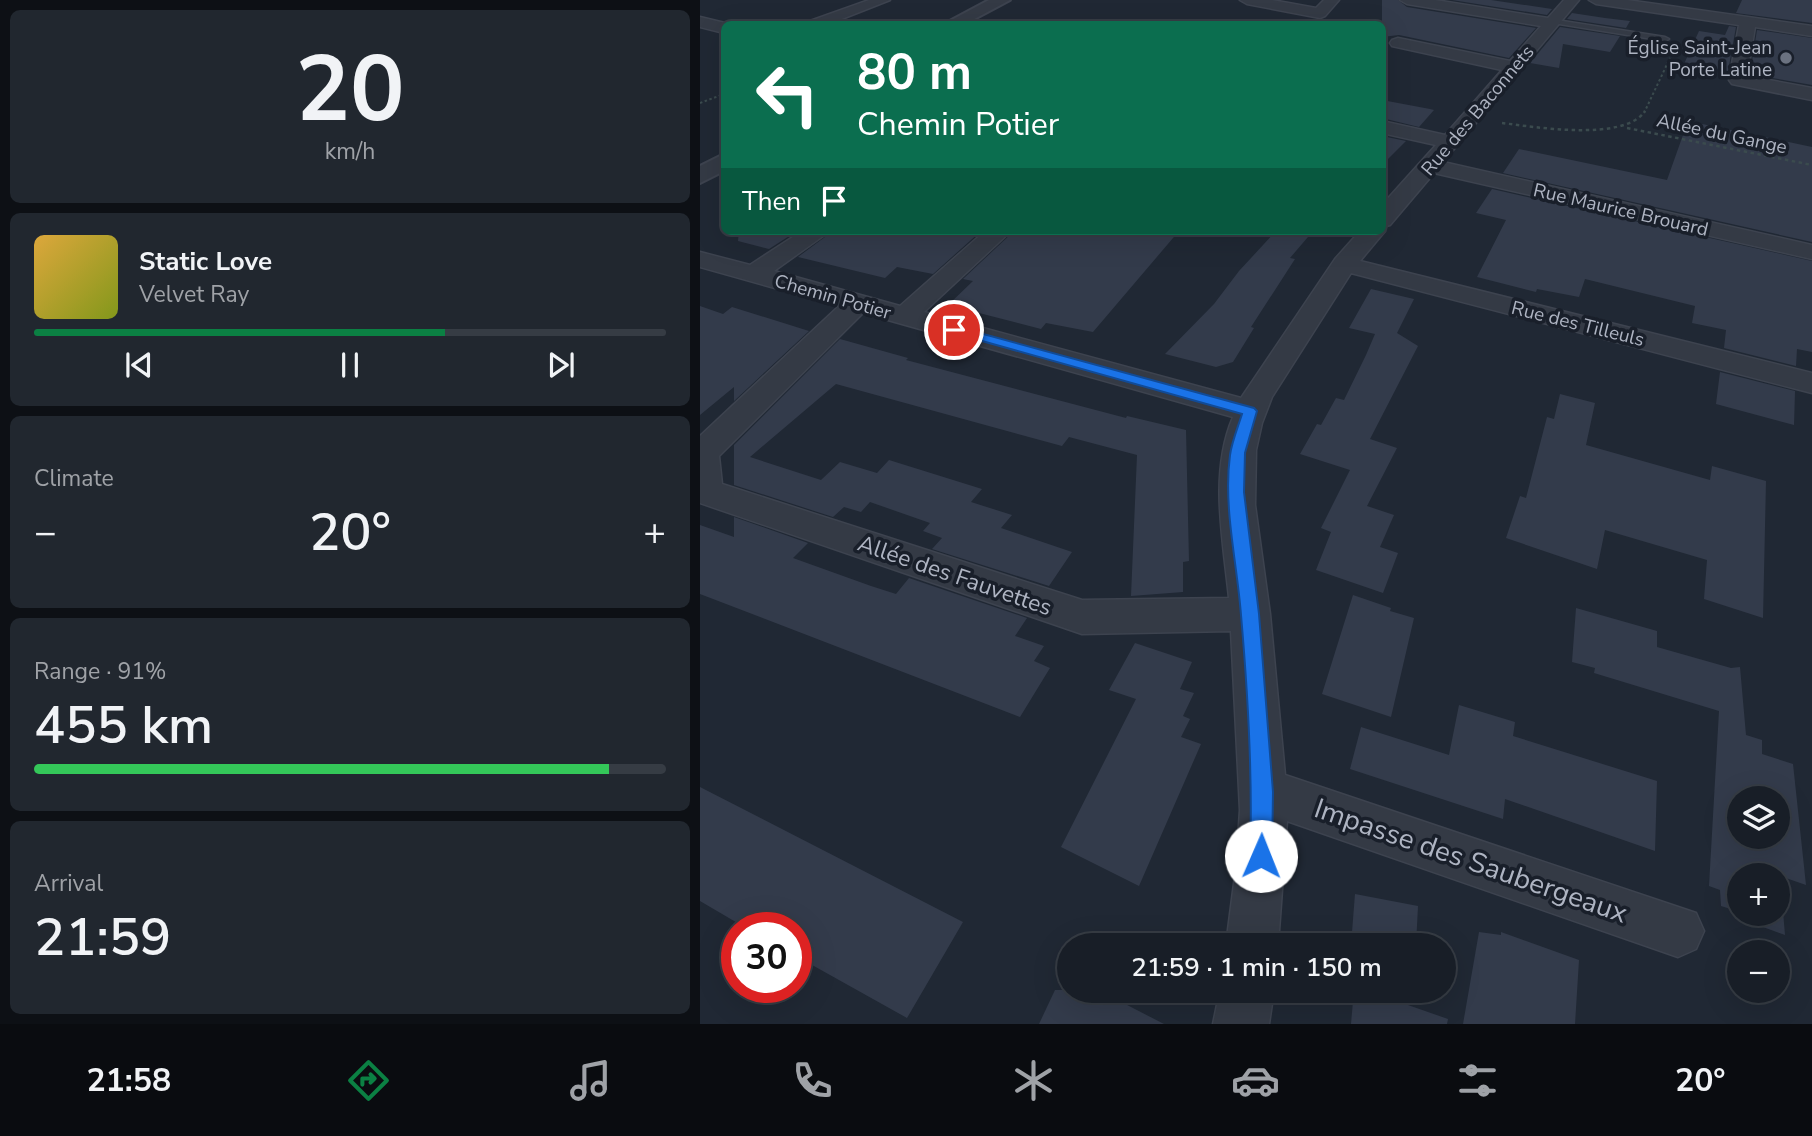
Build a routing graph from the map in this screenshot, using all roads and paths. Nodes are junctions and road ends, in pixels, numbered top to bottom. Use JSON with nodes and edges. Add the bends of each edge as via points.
{"nodes":[{"id":1,"x":883,"y":0,"type":"edge"},
{"id":2,"x":1002,"y":0,"type":"edge"},
{"id":3,"x":1247,"y":0,"type":"edge"},
{"id":4,"x":1332,"y":0,"type":"edge"},
{"id":5,"x":1407,"y":0,"type":"edge"},
{"id":6,"x":1572,"y":0,"type":"edge"},
{"id":7,"x":1596,"y":0,"type":"edge"},
{"id":8,"x":1664,"y":4,"type":"edge"},
{"id":9,"x":824,"y":21,"type":"edge"},
{"id":10,"x":959,"y":21,"type":"edge"},
{"id":11,"x":1748,"y":21,"type":"junction"},
{"id":12,"x":700,"y":22,"type":"edge"},
{"id":13,"x":1553,"y":22,"type":"junction"},
{"id":14,"x":721,"y":27,"type":"edge"},
{"id":15,"x":1812,"y":31,"type":"edge"},
{"id":16,"x":1665,"y":39,"type":"dead end"},
{"id":17,"x":1398,"y":43,"type":"dead end"},
{"id":18,"x":1672,"y":53,"type":"dead end"},
{"id":19,"x":1513,"y":67,"type":"junction"},
{"id":20,"x":1812,"y":93,"type":"edge"},
{"id":21,"x":721,"y":95,"type":"edge"},
{"id":22,"x":700,"y":103,"type":"edge"},
{"id":23,"x":1471,"y":115,"type":"junction"},
{"id":24,"x":1386,"y":128,"type":"edge"},
{"id":25,"x":1626,"y":128,"type":"junction"},
{"id":26,"x":1451,"y":142,"type":"junction"},
{"id":27,"x":721,"y":163,"type":"edge"},
{"id":28,"x":1812,"y":165,"type":"edge"},
{"id":29,"x":1430,"y":166,"type":"junction"},
{"id":30,"x":700,"y":176,"type":"edge"},
{"id":31,"x":1391,"y":197,"type":"edge"},
{"id":32,"x":812,"y":235,"type":"edge"},
{"id":33,"x":995,"y":235,"type":"edge"},
{"id":34,"x":1369,"y":235,"type":"edge"},
{"id":35,"x":1812,"y":251,"type":"edge"},
{"id":36,"x":700,"y":259,"type":"edge"},
{"id":37,"x":1344,"y":264,"type":"junction"},
{"id":38,"x":753,"y":274,"type":"junction"},
{"id":39,"x":858,"y":302,"type":"junction"},
{"id":40,"x":904,"y":316,"type":"junction"},
{"id":41,"x":1812,"y":383,"type":"edge"},
{"id":42,"x":1250,"y":411,"type":"junction"},
{"id":43,"x":701,"y":453,"type":"edge"},
{"id":44,"x":1250,"y":614,"type":"junction"},
{"id":45,"x":1263,"y":792,"type":"junction"},
{"id":46,"x":1678,"y":931,"type":"dead end"},
{"id":47,"x":1254,"y":933,"type":"edge"},
{"id":48,"x":1245,"y":1003,"type":"edge"},
{"id":49,"x":1241,"y":1024,"type":"edge"}],
"edges":[{"from":1,"to":9,"type":"street"},
{"from":2,"to":10,"type":"street"},
{"from":3,"to":4,"type":"street","via":[[1320,13]]},
{"from":5,"to":13,"type":"street"},
{"from":6,"to":13,"type":"street","name":"Rue des Baconnets"},
{"from":7,"to":8,"type":"street"},
{"from":8,"to":11,"type":"street"},
{"from":11,"to":15,"type":"street"},
{"from":11,"to":20,"type":"street","via":[[1738,80]]},
{"from":12,"to":14,"type":"street"},
{"from":13,"to":16,"type":"lane"},
{"from":13,"to":19,"type":"street","name":"Rue des Baconnets"},
{"from":17,"to":19,"type":"street"},
{"from":18,"to":25,"type":"path","via":[[1640,118]]},
{"from":19,"to":23,"type":"street","name":"Rue des Baconnets"},
{"from":21,"to":22,"type":"path"},
{"from":23,"to":25,"type":"path","name":"Allée du Gange","via":[[1530,127]]},
{"from":23,"to":26,"type":"street","name":"Rue des Baconnets"},
{"from":24,"to":26,"type":"street"},
{"from":25,"to":28,"type":"path","name":"Allée du Gange"},
{"from":26,"to":29,"type":"street","name":"Rue des Baconnets"},
{"from":27,"to":30,"type":"street"},
{"from":29,"to":31,"type":"street","name":"Rue des Baconnets"},
{"from":29,"to":35,"type":"street","name":"Rue Maurice Brouard"},
{"from":32,"to":38,"type":"street"},
{"from":33,"to":40,"type":"street"},
{"from":34,"to":37,"type":"street"},
{"from":36,"to":38,"type":"street","name":"Chemin Potier"},
{"from":37,"to":41,"type":"street","name":"Rue des Tilleuls"},
{"from":37,"to":42,"type":"street"},
{"from":38,"to":39,"type":"street","name":"Chemin Potier"},
{"from":39,"to":40,"type":"street","name":"Chemin Potier"},
{"from":39,"to":43,"type":"street","name":"Allée des Fauvettes"},
{"from":40,"to":42,"type":"street","name":"Chemin Potier"},
{"from":42,"to":44,"type":"street","via":[[1238,453],[1236,492]]},
{"from":43,"to":44,"type":"street","name":"Allée des Fauvettes","via":[[706,492],[1082,617]]},
{"from":44,"to":45,"type":"street"},
{"from":45,"to":46,"type":"street","name":"Impasse des Saubergeaux"},
{"from":45,"to":47,"type":"street","via":[[1261,877]]},
{"from":48,"to":49,"type":"street"}]}
